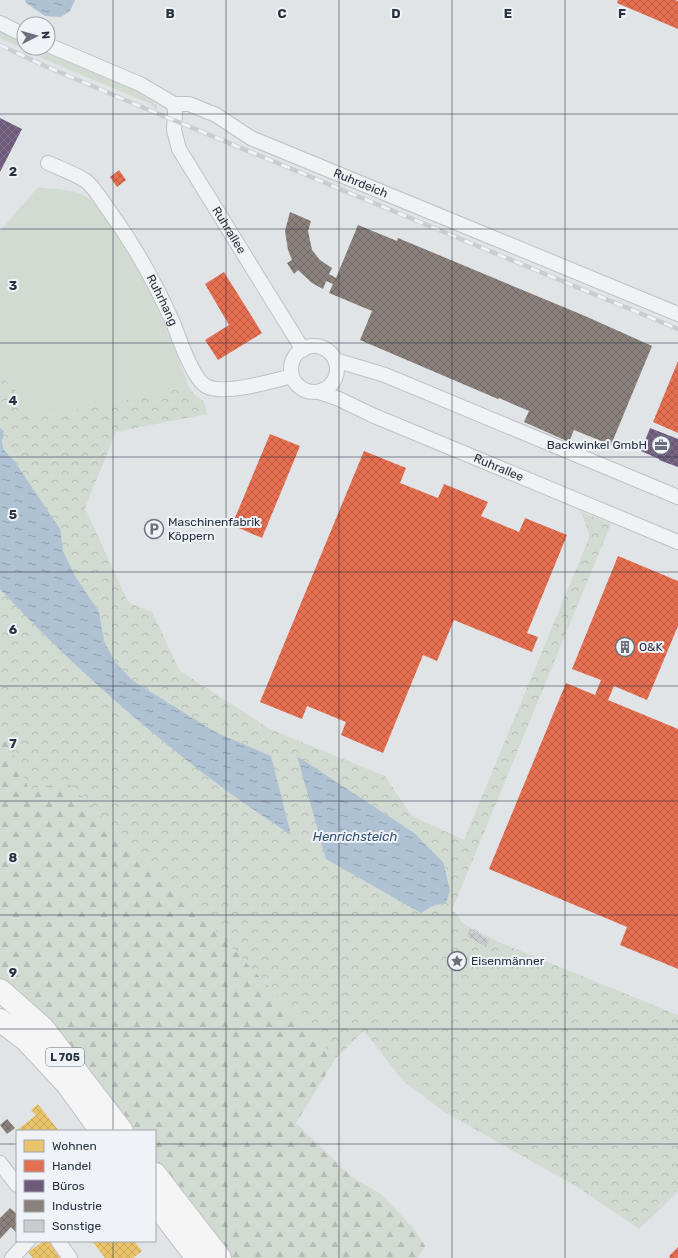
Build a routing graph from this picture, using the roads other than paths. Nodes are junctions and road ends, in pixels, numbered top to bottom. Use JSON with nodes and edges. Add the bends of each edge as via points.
{"nodes":[{"id":1,"x":0,"y":23,"type":"edge"},
{"id":2,"x":16,"y":31,"type":"edge"},
{"id":3,"x":56,"y":48,"type":"edge"},
{"id":4,"x":174,"y":104,"type":"junction"},
{"id":5,"x":48,"y":162,"type":"dead end"},
{"id":6,"x":678,"y":314,"type":"edge"},
{"id":7,"x":303,"y":350,"type":"junction"},
{"id":8,"x":335,"y":360,"type":"junction"},
{"id":9,"x":292,"y":376,"type":"junction"},
{"id":10,"x":320,"y":392,"type":"junction"},
{"id":11,"x":678,"y":497,"type":"edge"},
{"id":12,"x":678,"y":542,"type":"edge"},
{"id":13,"x":0,"y":990,"type":"edge"},
{"id":14,"x":0,"y":1020,"type":"edge"},
{"id":15,"x":100,"y":1130,"type":"edge"},
{"id":16,"x":121,"y":1130,"type":"edge"},
{"id":17,"x":0,"y":1163,"type":"edge"},
{"id":18,"x":156,"y":1175,"type":"edge"},
{"id":19,"x":16,"y":1184,"type":"edge"},
{"id":20,"x":156,"y":1204,"type":"edge"},
{"id":21,"x":27,"y":1242,"type":"edge"},
{"id":22,"x":59,"y":1242,"type":"edge"},
{"id":23,"x":12,"y":1258,"type":"edge"},
{"id":24,"x":70,"y":1258,"type":"edge"},
{"id":25,"x":197,"y":1258,"type":"edge"},
{"id":26,"x":220,"y":1258,"type":"edge"}],
"edges":[{"from":1,"to":2,"type":"street"},
{"from":3,"to":4,"type":"street","name":"Ruhrdeich","via":[[140,84]]},
{"from":4,"to":6,"type":"street","name":"Ruhrdeich","via":[[189,104],[226,120],[251,138]]},
{"from":4,"to":7,"type":"street","name":"Ruhrallee","via":[[174,130],[179,149]]},
{"from":5,"to":9,"type":"street","name":"Ruhrhang","via":[[86,181],[126,233],[146,266],[190,363],[206,386],[232,389]]},
{"from":7,"to":8,"type":"street","via":[[321,348]]},
{"from":7,"to":9,"type":"street","via":[[294,359]]},
{"from":8,"to":10,"type":"street","via":[[335,378],[331,385]]},
{"from":8,"to":11,"type":"street","via":[[385,375]]},
{"from":9,"to":10,"type":"street","name":"Ruhrallee","via":[[302,388]]},
{"from":10,"to":12,"type":"street","name":"Ruhrallee"},
{"from":13,"to":16,"type":"main road","number":"L 705","via":[[43,1028]]},
{"from":14,"to":15,"type":"main road","number":"L 705","via":[[26,1040],[67,1084]]},
{"from":17,"to":19,"type":"street"},
{"from":18,"to":26,"type":"main road"},
{"from":20,"to":25,"type":"main road"},
{"from":21,"to":23,"type":"street"},
{"from":22,"to":24,"type":"street"}]}
